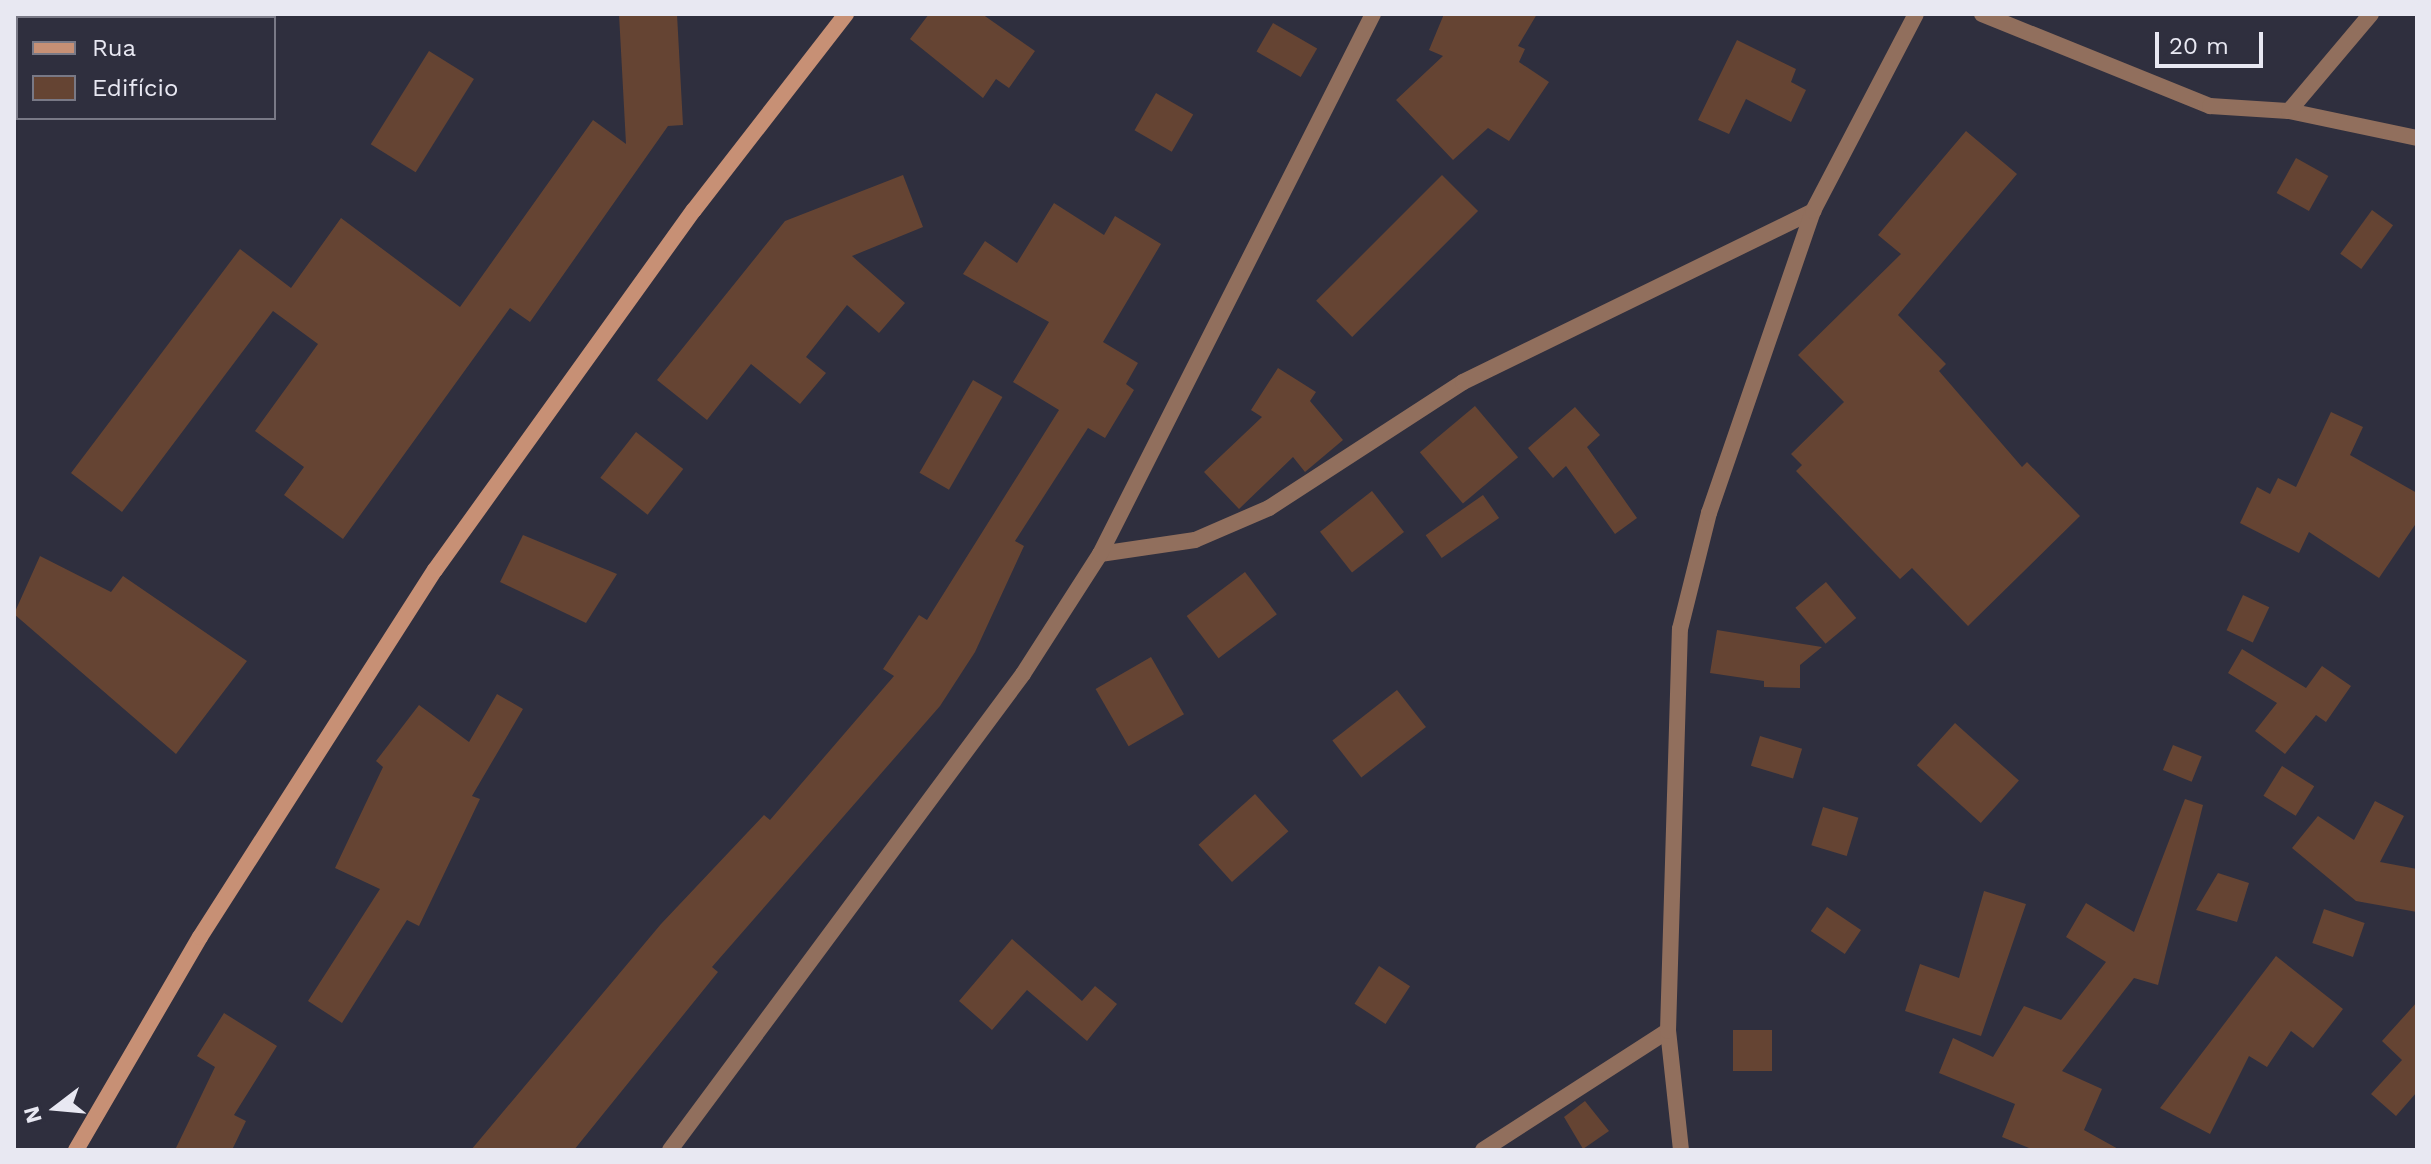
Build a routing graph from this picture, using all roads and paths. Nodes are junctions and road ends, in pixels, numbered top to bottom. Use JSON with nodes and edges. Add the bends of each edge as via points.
{"nodes":[{"id":1,"x":846,"y":14,"type":"edge"},
{"id":2,"x":1373,"y":14,"type":"edge"},
{"id":3,"x":1916,"y":14,"type":"edge"},
{"id":4,"x":1982,"y":14,"type":"edge"},
{"id":5,"x":2371,"y":14,"type":"edge"},
{"id":6,"x":2289,"y":111,"type":"junction"},
{"id":7,"x":2417,"y":138,"type":"edge"},
{"id":8,"x":1813,"y":211,"type":"junction"},
{"id":9,"x":1100,"y":554,"type":"junction"},
{"id":10,"x":1668,"y":1031,"type":"junction"},
{"id":11,"x":76,"y":1150,"type":"edge"},
{"id":12,"x":670,"y":1150,"type":"edge"},
{"id":13,"x":1483,"y":1150,"type":"edge"},
{"id":14,"x":1681,"y":1150,"type":"edge"}],
"edges":[{"from":1,"to":11,"type":"street","via":[[694,210],[435,570],[200,937]]},
{"from":2,"to":9,"type":"street"},
{"from":3,"to":8,"type":"street"},
{"from":4,"to":6,"type":"street","via":[[2210,106]]},
{"from":5,"to":6,"type":"street"},
{"from":6,"to":7,"type":"street"},
{"from":8,"to":9,"type":"street","via":[[1463,382],[1269,508],[1195,540]]},
{"from":8,"to":10,"type":"street","via":[[1709,513],[1680,629]]},
{"from":9,"to":12,"type":"street","via":[[1023,674]]},
{"from":10,"to":13,"type":"street"},
{"from":10,"to":14,"type":"street"}]}
